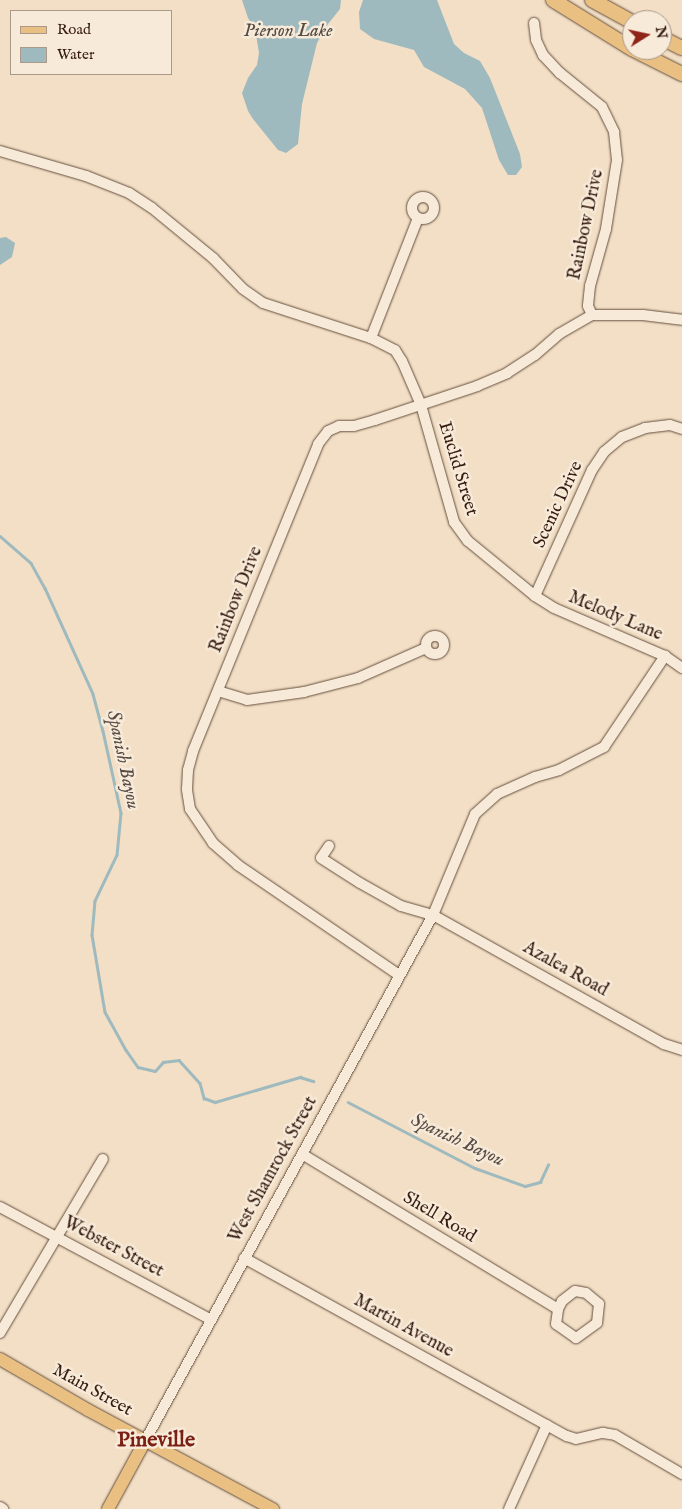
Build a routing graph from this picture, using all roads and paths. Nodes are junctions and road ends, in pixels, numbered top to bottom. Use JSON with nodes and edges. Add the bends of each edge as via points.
{"nodes":[{"id":1,"x":553,"y":0,"type":"edge"},
{"id":2,"x":592,"y":0,"type":"edge"},
{"id":3,"x":622,"y":16,"type":"edge"},
{"id":4,"x":534,"y":23,"type":"dead end"},
{"id":5,"x":622,"y":42,"type":"edge"},
{"id":6,"x":655,"y":60,"type":"edge"},
{"id":7,"x":682,"y":74,"type":"edge"},
{"id":8,"x":0,"y":151,"type":"edge"},
{"id":9,"x":418,"y":218,"type":"dead end"},
{"id":10,"x":592,"y":315,"type":"junction"},
{"id":11,"x":682,"y":320,"type":"edge"},
{"id":12,"x":371,"y":338,"type":"junction"},
{"id":13,"x":421,"y":405,"type":"junction"},
{"id":14,"x":682,"y":429,"type":"edge"},
{"id":15,"x":535,"y":596,"type":"junction"},
{"id":16,"x":426,"y":648,"type":"dead end"},
{"id":17,"x":665,"y":656,"type":"junction"},
{"id":18,"x":682,"y":668,"type":"edge"},
{"id":19,"x":218,"y":691,"type":"junction"},
{"id":20,"x":328,"y":846,"type":"dead end"},
{"id":21,"x":433,"y":915,"type":"junction"},
{"id":22,"x":399,"y":975,"type":"junction"},
{"id":23,"x":682,"y":1050,"type":"edge"},
{"id":24,"x":302,"y":1154,"type":"junction"},
{"id":25,"x":103,"y":1159,"type":"dead end"},
{"id":26,"x":0,"y":1207,"type":"edge"},
{"id":27,"x":58,"y":1238,"type":"junction"},
{"id":28,"x":244,"y":1258,"type":"junction"},
{"id":29,"x":558,"y":1309,"type":"junction"},
{"id":30,"x":210,"y":1319,"type":"junction"},
{"id":31,"x":0,"y":1334,"type":"edge"},
{"id":32,"x":0,"y":1359,"type":"edge"},
{"id":33,"x":547,"y":1425,"type":"junction"},
{"id":34,"x":145,"y":1441,"type":"junction"},
{"id":35,"x":682,"y":1474,"type":"edge"},
{"id":36,"x":108,"y":1509,"type":"edge"},
{"id":37,"x":273,"y":1509,"type":"edge"},
{"id":38,"x":509,"y":1509,"type":"edge"}],
"edges":[{"from":1,"to":5,"type":"highway"},
{"from":2,"to":3,"type":"highway"},
{"from":4,"to":10,"type":"street","name":"Rainbow Drive","via":[[536,40],[543,55],[602,107],[614,132],[617,160],[606,229],[590,286],[588,306]]},
{"from":6,"to":7,"type":"highway"},
{"from":8,"to":12,"type":"street","name":"Euclid Street","via":[[86,176],[129,193],[152,208],[263,303]]},
{"from":9,"to":12,"type":"street"},
{"from":10,"to":11,"type":"street","name":"Rainbow Drive","via":[[643,315]]},
{"from":10,"to":13,"type":"street","name":"Rainbow Drive","via":[[559,334],[507,373]]},
{"from":12,"to":13,"type":"street","name":"Euclid Street","via":[[395,350]]},
{"from":13,"to":15,"type":"street","name":"Euclid Street","via":[[454,522],[468,541]]},
{"from":13,"to":19,"type":"street","name":"Rainbow Drive","via":[[368,422],[339,426],[328,431],[318,444]]},
{"from":14,"to":15,"type":"street","name":"Scenic Drive","via":[[670,425],[645,428],[622,437],[604,452],[592,470]]},
{"from":15,"to":17,"type":"street","name":"Melody Lane","via":[[554,608]]},
{"from":16,"to":19,"type":"street","via":[[358,678],[304,692],[247,700]]},
{"from":17,"to":18,"type":"street","name":"Melody Lane"},
{"from":17,"to":21,"type":"street","name":"West Shamrock Street","via":[[604,747],[497,794],[475,814]]},
{"from":19,"to":22,"type":"street","name":"Rainbow Drive","via":[[188,770],[190,809],[201,827],[213,843],[238,865]]},
{"from":20,"to":21,"type":"street","name":"Azalea Road","via":[[322,858],[401,906]]},
{"from":21,"to":22,"type":"street","name":"West Shamrock Street"},
{"from":21,"to":23,"type":"street","name":"Azalea Road","via":[[664,1044]]},
{"from":22,"to":24,"type":"street","name":"West Shamrock Street"},
{"from":24,"to":28,"type":"street","name":"West Shamrock Street"},
{"from":24,"to":29,"type":"street","name":"Shell Road"},
{"from":25,"to":27,"type":"street"},
{"from":26,"to":27,"type":"street","name":"Webster Street"},
{"from":27,"to":30,"type":"street","name":"Webster Street"},
{"from":27,"to":31,"type":"street"},
{"from":28,"to":30,"type":"street","name":"West Shamrock Street"},
{"from":28,"to":33,"type":"street","name":"Martin Avenue"},
{"from":29,"to":29,"type":"street","via":[[556,1324],[576,1338],[597,1323],[599,1304],[586,1292],[568,1294]]},
{"from":30,"to":34,"type":"street","name":"West Shamrock Street"},
{"from":32,"to":34,"type":"main road","name":"Main Street"},
{"from":33,"to":35,"type":"street","name":"Martin Avenue","via":[[576,1439],[603,1433],[614,1435]]},
{"from":33,"to":38,"type":"street"},
{"from":34,"to":36,"type":"main road"},
{"from":34,"to":37,"type":"main road","name":"Main Street"}]}
